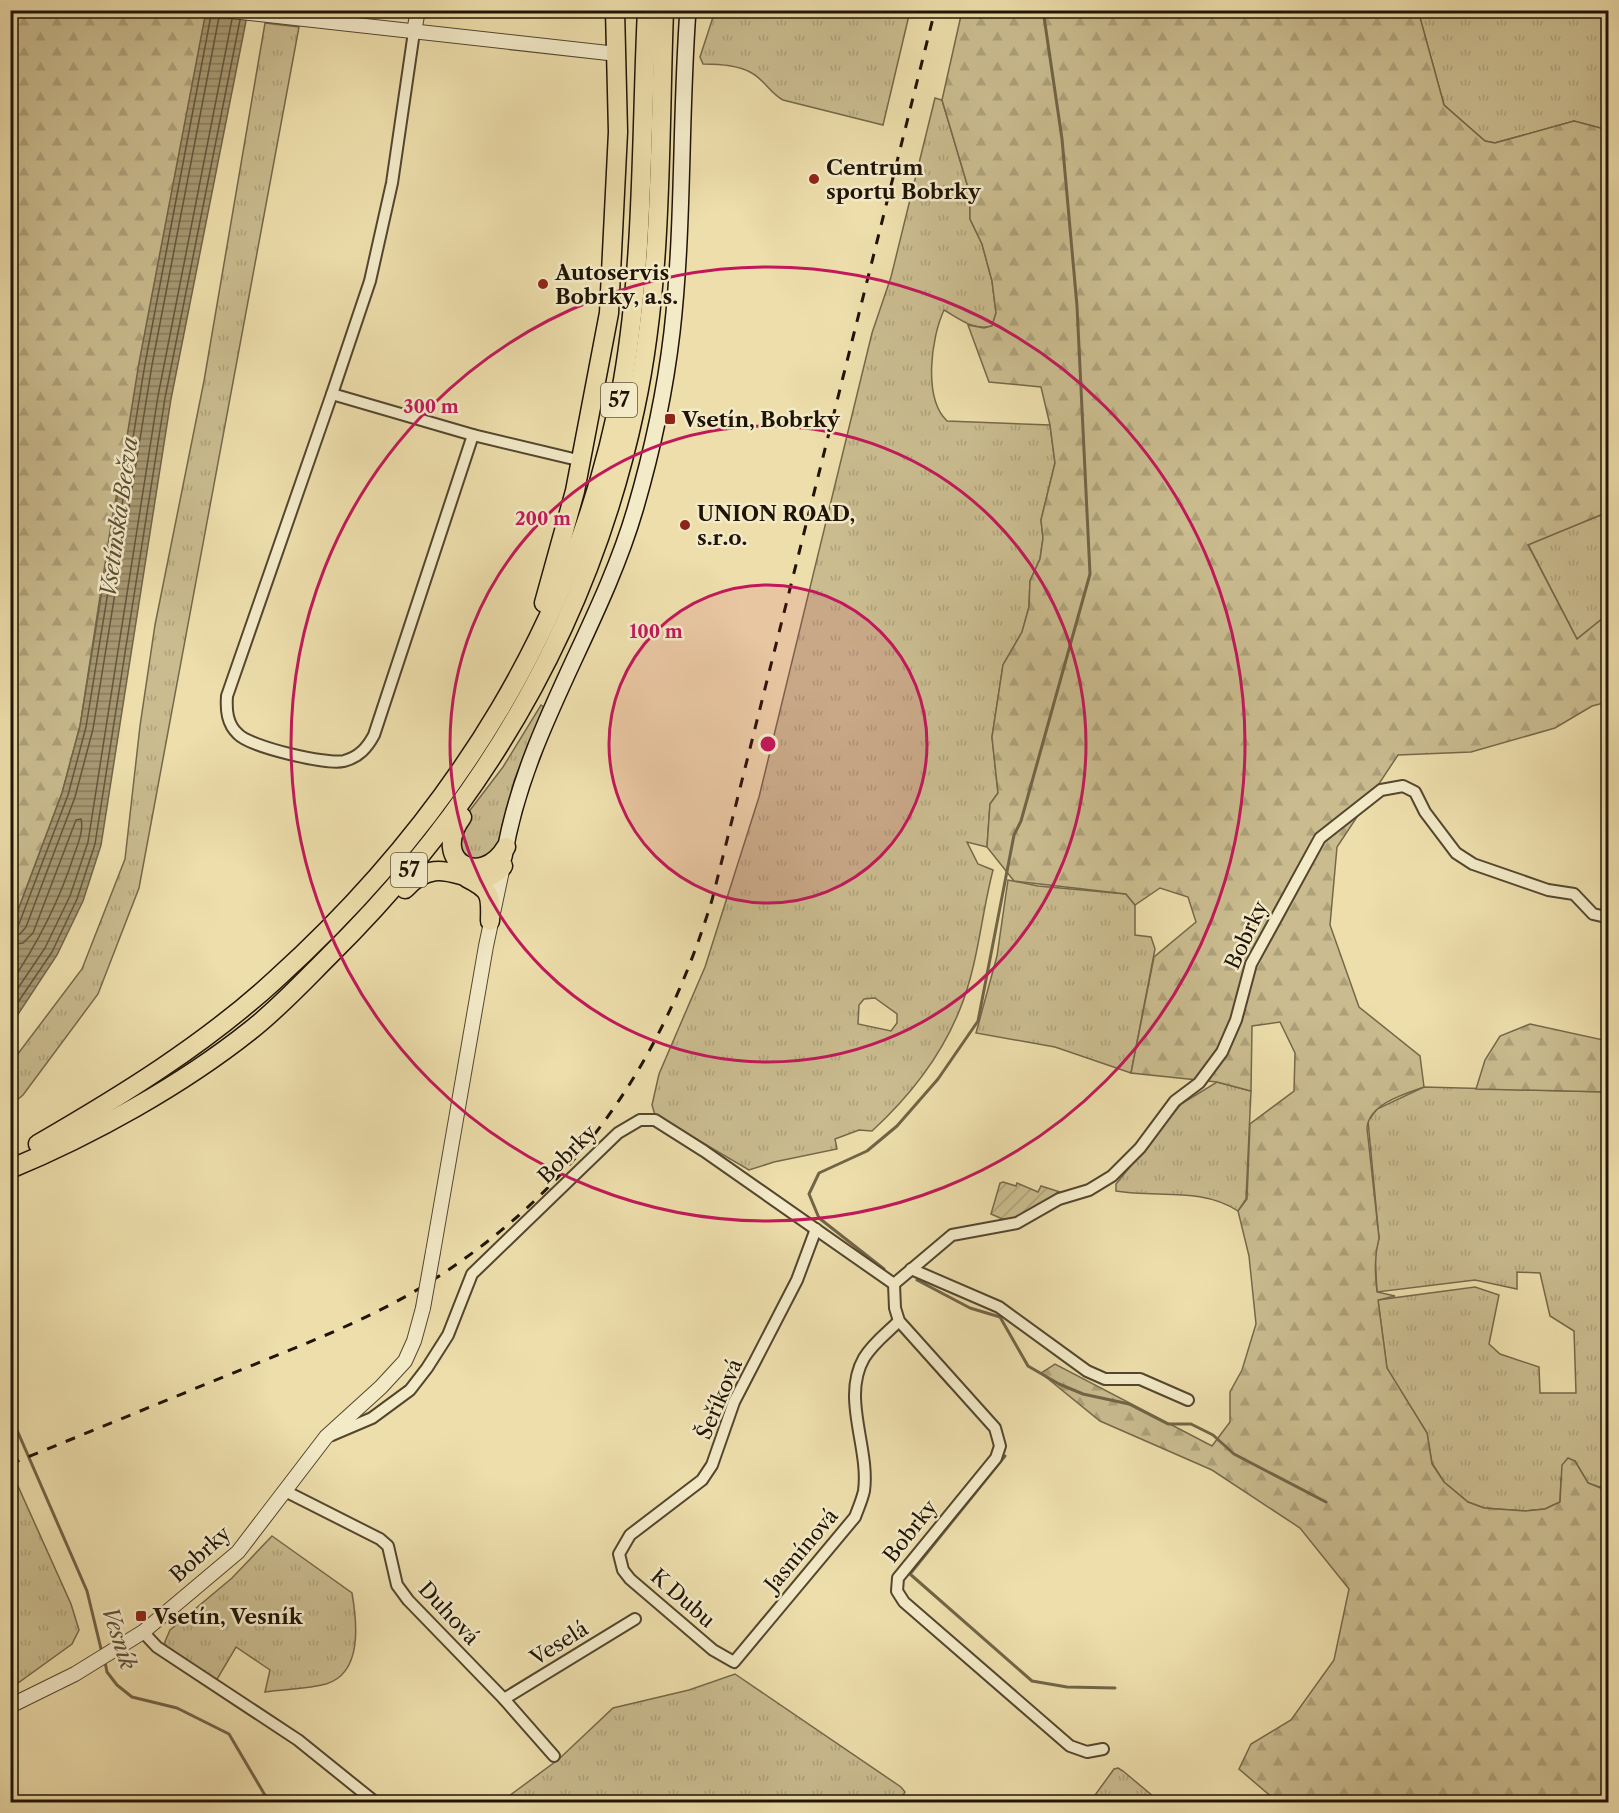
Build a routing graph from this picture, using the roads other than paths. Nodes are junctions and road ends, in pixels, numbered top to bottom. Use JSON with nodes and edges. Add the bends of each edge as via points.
{"nodes":[{"id":1,"x":223,"y":10,"type":"edge"},
{"id":2,"x":418,"y":10,"type":"edge"},
{"id":3,"x":615,"y":10,"type":"edge"},
{"id":4,"x":647,"y":10,"type":"edge"},
{"id":5,"x":664,"y":10,"type":"edge"},
{"id":6,"x":688,"y":10,"type":"edge"},
{"id":7,"x":414,"y":32,"type":"junction"},
{"id":8,"x":617,"y":54,"type":"junction"},
{"id":9,"x":332,"y":394,"type":"junction"},
{"id":10,"x":473,"y":435,"type":"junction"},
{"id":11,"x":582,"y":461,"type":"junction"},
{"id":12,"x":512,"y":727,"type":"junction"},
{"id":13,"x":470,"y":759,"type":"junction"},
{"id":14,"x":506,"y":847,"type":"joint"},
{"id":15,"x":494,"y":874,"type":"junction"},
{"id":16,"x":463,"y":876,"type":"junction"},
{"id":17,"x":1606,"y":917,"type":"dead end"},
{"id":18,"x":490,"y":921,"type":"junction"},
{"id":19,"x":287,"y":998,"type":"junction"},
{"id":20,"x":10,"y":1161,"type":"edge"},
{"id":21,"x":10,"y":1169,"type":"edge"},
{"id":22,"x":816,"y":1229,"type":"junction"},
{"id":23,"x":911,"y":1269,"type":"junction"},
{"id":24,"x":894,"y":1284,"type":"junction"},
{"id":25,"x":899,"y":1321,"type":"junction"},
{"id":26,"x":1188,"y":1400,"type":"dead end"},
{"id":27,"x":326,"y":1437,"type":"junction"},
{"id":28,"x":285,"y":1491,"type":"junction"},
{"id":29,"x":618,"y":1554,"type":"joint"},
{"id":30,"x":635,"y":1619,"type":"dead end"},
{"id":31,"x":143,"y":1632,"type":"junction"},
{"id":32,"x":734,"y":1662,"type":"joint"},
{"id":33,"x":504,"y":1699,"type":"junction"},
{"id":34,"x":10,"y":1706,"type":"edge"},
{"id":35,"x":1103,"y":1749,"type":"dead end"},
{"id":36,"x":554,"y":1756,"type":"dead end"},
{"id":37,"x":375,"y":1803,"type":"edge"}],
"edges":[{"from":1,"to":7,"type":"street"},
{"from":2,"to":7,"type":"street"},
{"from":3,"to":8,"type":"highway"},
{"from":4,"to":13,"type":"highway","number":"57","via":[[636,273],[623,378],[605,460],[555,606],[528,663]]},
{"from":5,"to":12,"type":"highway","number":"57","via":[[656,238],[635,409],[609,509],[572,612]]},
{"from":6,"to":14,"type":"main road","via":[[676,286],[662,400],[634,512],[609,580],[534,749],[519,790]]},
{"from":7,"to":8,"type":"street"},
{"from":7,"to":9,"type":"street","via":[[392,183],[370,281]]},
{"from":8,"to":11,"type":"highway","via":[[614,262],[606,336]]},
{"from":9,"to":10,"type":"street"},
{"from":9,"to":10,"type":"street","via":[[227,696],[230,724],[239,736],[252,743],[329,762],[357,756],[368,747]]},
{"from":10,"to":11,"type":"street"},
{"from":11,"to":13,"type":"highway","via":[[539,620]]},
{"from":12,"to":15,"type":"highway","via":[[489,779],[451,836],[457,859]]},
{"from":12,"to":19,"type":"highway","number":"57","via":[[413,865]]},
{"from":13,"to":20,"type":"highway","number":"57","via":[[398,853],[342,916],[274,981],[138,1084]]},
{"from":14,"to":15,"type":"highway","via":[[494,862]]},
{"from":15,"to":16,"type":"highway","via":[[481,879]]},
{"from":15,"to":18,"type":"street","name":"Bobrky"},
{"from":16,"to":18,"type":"highway","via":[[486,890]]},
{"from":16,"to":19,"type":"highway","via":[[437,870],[419,875],[350,948]]},
{"from":17,"to":23,"type":"street","name":"Bobrky","via":[[1593,914],[1574,894],[1548,890],[1473,864],[1456,854],[1415,792],[1402,786],[1381,790],[1320,838],[1251,964],[1236,1020],[1222,1052],[1199,1083],[1175,1101],[1140,1148],[1112,1176],[1089,1190],[1059,1199],[1017,1223],[952,1235]]},
{"from":18,"to":27,"type":"street","name":"Bobrky","bridge":true,"via":[[414,1341],[405,1361]]},
{"from":19,"to":21,"type":"highway","number":"57","via":[[257,1026],[200,1067],[117,1116]]},
{"from":22,"to":24,"type":"street","name":"Bobrky"},
{"from":22,"to":27,"type":"street","name":"Bobrky","via":[[675,1131],[655,1120],[640,1120],[618,1133],[472,1274],[448,1335],[410,1390],[372,1418]]},
{"from":22,"to":29,"type":"street","name":"Šeříková","via":[[797,1280],[734,1402],[712,1465],[702,1480],[630,1535]]},
{"from":23,"to":24,"type":"street","name":"Bobrky"},
{"from":23,"to":26,"type":"street","via":[[999,1307],[1087,1371],[1105,1379],[1140,1379]]},
{"from":24,"to":25,"type":"street","via":[[894,1308]]},
{"from":25,"to":32,"type":"street","name":"Jasmínová","via":[[874,1345],[858,1373],[856,1411],[864,1491],[855,1517]]},
{"from":25,"to":35,"type":"street","name":"Bobrky","via":[[996,1428],[1000,1446],[996,1458],[898,1578],[897,1591],[904,1602],[1070,1746],[1088,1752]]},
{"from":27,"to":28,"type":"street","name":"Bobrky"},
{"from":28,"to":31,"type":"street","name":"Bobrky","via":[[238,1552]]},
{"from":28,"to":33,"type":"street","name":"Duhová","via":[[388,1546],[397,1585],[408,1600]]},
{"from":29,"to":32,"type":"street","name":"K Dubu","via":[[630,1579],[713,1650]]},
{"from":30,"to":33,"type":"street","name":"Veselá"},
{"from":31,"to":34,"type":"street","name":"Bobrky"},
{"from":31,"to":37,"type":"street","via":[[157,1647],[298,1740]]},
{"from":33,"to":36,"type":"street","name":"Duhová"}]}
